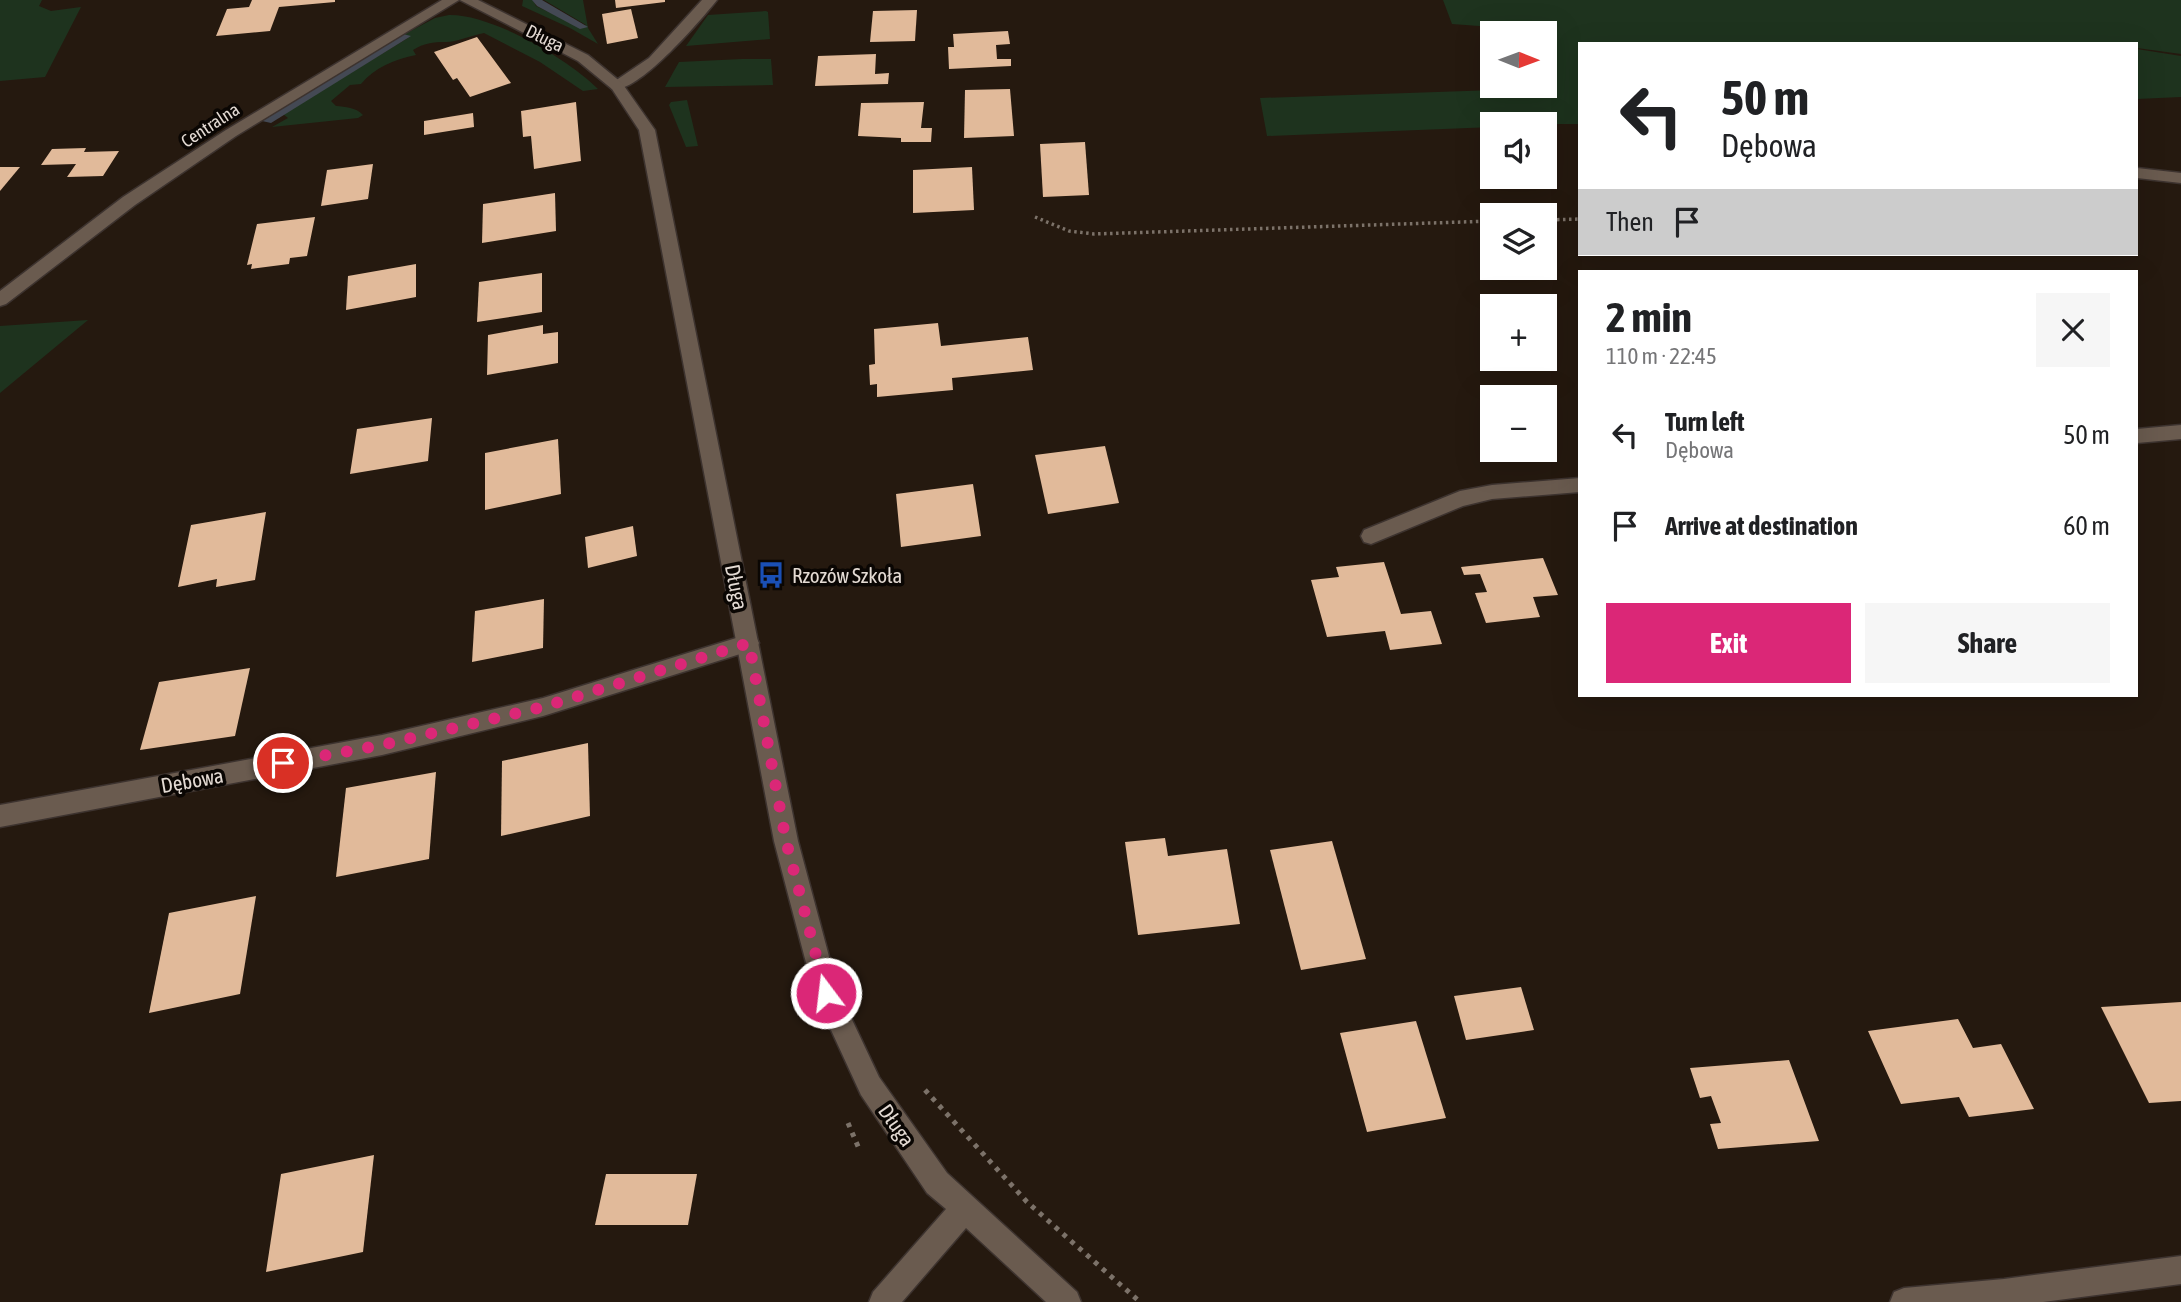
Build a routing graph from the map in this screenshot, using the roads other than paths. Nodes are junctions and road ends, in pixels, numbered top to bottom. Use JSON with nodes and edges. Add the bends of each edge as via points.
{"nodes":[{"id":1,"x":452,"y":0,"type":"edge"},
{"id":2,"x":467,"y":0,"type":"edge"},
{"id":3,"x":710,"y":0,"type":"edge"},
{"id":4,"x":617,"y":86,"type":"junction"},
{"id":5,"x":2138,"y":173,"type":"edge"},
{"id":6,"x":2181,"y":178,"type":"edge"},
{"id":7,"x":0,"y":300,"type":"edge"},
{"id":8,"x":2181,"y":432,"type":"edge"},
{"id":9,"x":2138,"y":436,"type":"edge"},
{"id":10,"x":1578,"y":485,"type":"edge"},
{"id":11,"x":1371,"y":536,"type":"dead end"},
{"id":12,"x":749,"y":643,"type":"junction"},
{"id":13,"x":0,"y":816,"type":"edge"},
{"id":14,"x":965,"y":1208,"type":"junction"},
{"id":15,"x":2181,"y":1270,"type":"edge"},
{"id":16,"x":883,"y":1302,"type":"edge"},
{"id":17,"x":1067,"y":1302,"type":"edge"},
{"id":18,"x":1904,"y":1302,"type":"edge"}],
"edges":[{"from":1,"to":7,"type":"street","name":"Centralna","via":[[129,201]]},
{"from":2,"to":4,"type":"street","name":"Długa","via":[[583,58]]},
{"from":3,"to":4,"type":"street","via":[[654,61]]},
{"from":4,"to":12,"type":"street","name":"Długa","via":[[647,130],[654,159]]},
{"from":5,"to":6,"type":"street"},
{"from":8,"to":9,"type":"street"},
{"from":10,"to":11,"type":"street","via":[[1460,499]]},
{"from":12,"to":13,"type":"street","name":"Dębowa","via":[[543,707],[382,745]]},
{"from":12,"to":14,"type":"street","name":"Długa","via":[[786,841],[826,993],[870,1086],[937,1183]]},
{"from":14,"to":16,"type":"street"},
{"from":14,"to":17,"type":"street","name":"Długa"},
{"from":15,"to":18,"type":"street"}]}
